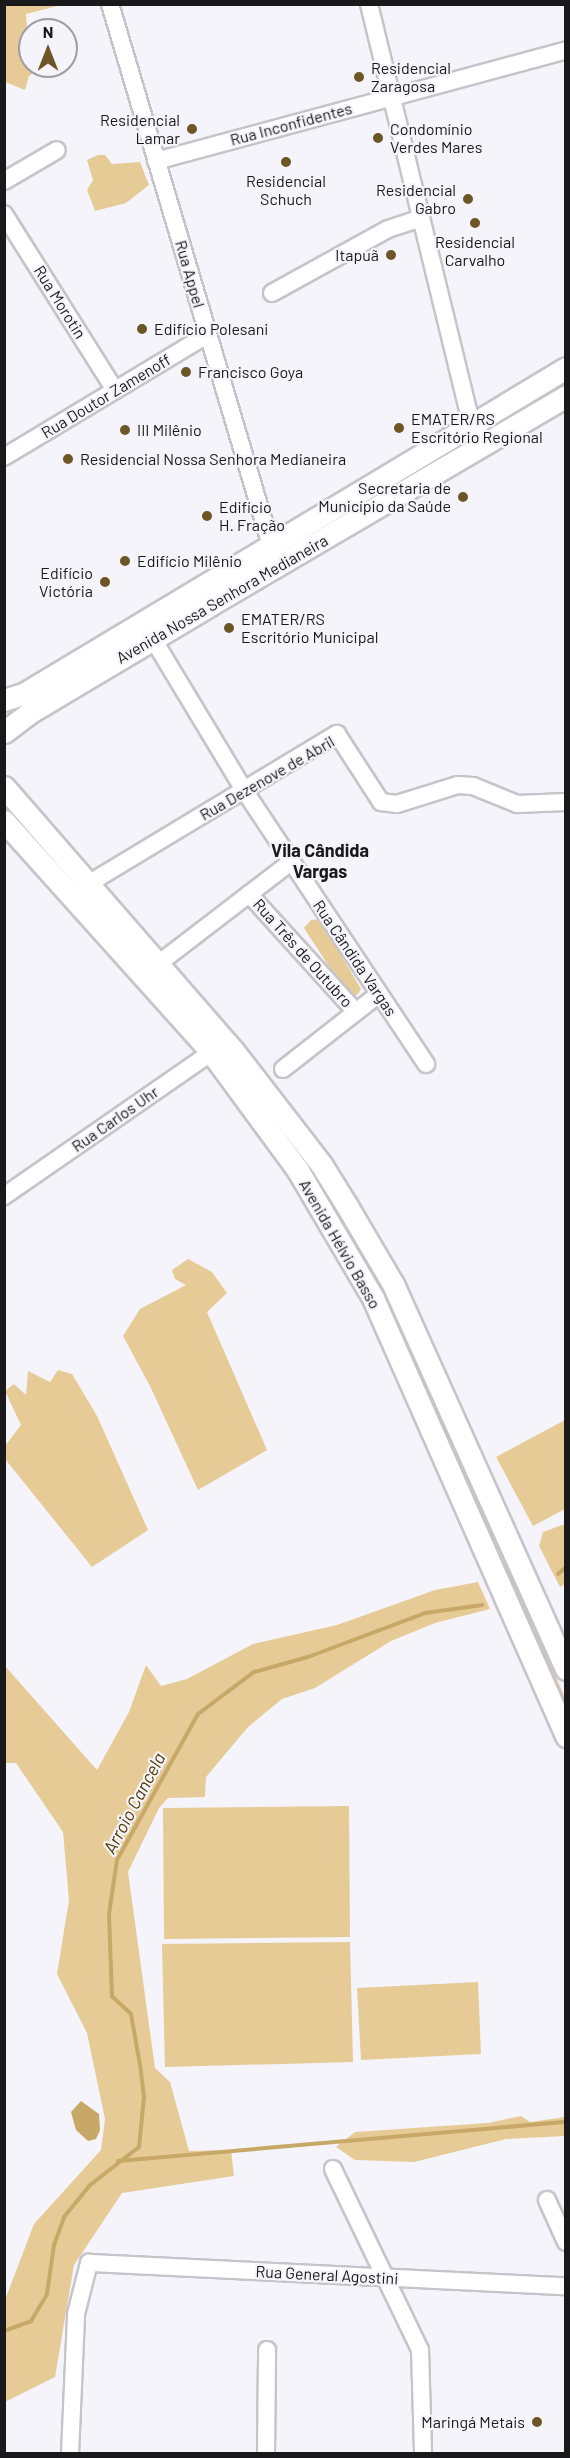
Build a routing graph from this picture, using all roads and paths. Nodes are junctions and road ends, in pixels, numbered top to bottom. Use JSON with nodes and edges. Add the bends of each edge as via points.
{"nodes":[{"id":1,"x":110,"y":4,"type":"edge"},
{"id":2,"x":369,"y":4,"type":"edge"},
{"id":3,"x":566,"y":50,"type":"edge"},
{"id":4,"x":392,"y":97,"type":"junction"},
{"id":5,"x":57,"y":150,"type":"dead end"},
{"id":6,"x":156,"y":161,"type":"junction"},
{"id":7,"x":4,"y":181,"type":"edge"},
{"id":8,"x":4,"y":214,"type":"edge"},
{"id":9,"x":421,"y":218,"type":"junction"},
{"id":10,"x":272,"y":293,"type":"dead end"},
{"id":11,"x":207,"y":334,"type":"junction"},
{"id":12,"x":566,"y":368,"type":"edge"},
{"id":13,"x":114,"y":390,"type":"junction"},
{"id":14,"x":566,"y":396,"type":"edge"},
{"id":15,"x":474,"y":423,"type":"junction"},
{"id":16,"x":484,"y":445,"type":"junction"},
{"id":17,"x":5,"y":455,"type":"edge"},
{"id":18,"x":269,"y":544,"type":"junction"},
{"id":19,"x":278,"y":565,"type":"junction"},
{"id":20,"x":147,"y":630,"type":"junction"},
{"id":21,"x":4,"y":700,"type":"edge"},
{"id":22,"x":4,"y":732,"type":"edge"},
{"id":23,"x":4,"y":787,"type":"edge"},
{"id":24,"x":244,"y":790,"type":"junction"},
{"id":25,"x":566,"y":802,"type":"edge"},
{"id":26,"x":4,"y":821,"type":"edge"},
{"id":27,"x":291,"y":862,"type":"junction"},
{"id":28,"x":88,"y":884,"type":"junction"},
{"id":29,"x":249,"y":894,"type":"junction"},
{"id":30,"x":158,"y":964,"type":"junction"},
{"id":31,"x":379,"y":994,"type":"junction"},
{"id":32,"x":356,"y":1012,"type":"junction"},
{"id":33,"x":218,"y":1047,"type":"junction"},
{"id":34,"x":426,"y":1064,"type":"dead end"},
{"id":35,"x":283,"y":1069,"type":"dead end"},
{"id":36,"x":4,"y":1196,"type":"edge"},
{"id":37,"x":566,"y":1669,"type":"edge"},
{"id":38,"x":566,"y":1736,"type":"edge"},
{"id":39,"x":333,"y":2169,"type":"dead end"},
{"id":40,"x":548,"y":2200,"type":"dead end"},
{"id":41,"x":566,"y":2242,"type":"edge"},
{"id":42,"x":386,"y":2277,"type":"junction"},
{"id":43,"x":566,"y":2286,"type":"edge"},
{"id":44,"x":267,"y":2350,"type":"dead end"},
{"id":45,"x":70,"y":2454,"type":"edge"},
{"id":46,"x":266,"y":2454,"type":"edge"},
{"id":47,"x":423,"y":2454,"type":"edge"}],
"edges":[{"from":1,"to":6,"type":"street","name":"Rua Appel"},
{"from":2,"to":4,"type":"street"},
{"from":3,"to":4,"type":"street","name":"Rua Inconfidentes"},
{"from":4,"to":6,"type":"street","name":"Rua Inconfidentes"},
{"from":4,"to":9,"type":"street"},
{"from":5,"to":7,"type":"street"},
{"from":6,"to":11,"type":"street","name":"Rua Appel"},
{"from":8,"to":13,"type":"street","name":"Rua Morotin"},
{"from":9,"to":10,"type":"street","via":[[388,228]]},
{"from":9,"to":15,"type":"street"},
{"from":11,"to":13,"type":"street","name":"Rua Doutor Zamenoff"},
{"from":11,"to":18,"type":"street","name":"Rua Appel"},
{"from":12,"to":15,"type":"main road","name":"Avenida Nossa Senhora Medianeira"},
{"from":13,"to":17,"type":"street","name":"Rua Doutor Zamenoff"},
{"from":14,"to":16,"type":"main road","name":"Avenida Nossa Senhora Medianeira"},
{"from":15,"to":16,"type":"street"},
{"from":15,"to":18,"type":"main road","name":"Avenida Nossa Senhora Medianeira"},
{"from":16,"to":19,"type":"main road","name":"Avenida Nossa Senhora Medianeira"},
{"from":18,"to":19,"type":"street","name":"Rua Appel"},
{"from":18,"to":20,"type":"main road","name":"Avenida Nossa Senhora Medianeira"},
{"from":19,"to":20,"type":"main road","name":"Avenida Nossa Senhora Medianeira"},
{"from":20,"to":21,"type":"main road","name":"Avenida Nossa Senhora Medianeira"},
{"from":20,"to":22,"type":"main road","name":"Avenida Nossa Senhora Medianeira"},
{"from":20,"to":24,"type":"street","name":"Rua Cândida Vargas"},
{"from":23,"to":28,"type":"main road","name":"Avenida Hélvio Basso"},
{"from":24,"to":25,"type":"street","name":"Rua Dezenove de Abril","via":[[337,734],[381,802],[397,804],[458,785],[473,786],[517,804]]},
{"from":24,"to":27,"type":"street","name":"Rua Cândida Vargas"},
{"from":24,"to":28,"type":"street","name":"Rua Dezenove de Abril"},
{"from":26,"to":33,"type":"main road","name":"Avenida Hélvio Basso"},
{"from":27,"to":29,"type":"street"},
{"from":27,"to":31,"type":"street","name":"Rua Cândida Vargas"},
{"from":28,"to":30,"type":"main road","name":"Avenida Hélvio Basso"},
{"from":29,"to":30,"type":"street"},
{"from":29,"to":32,"type":"street","name":"Rua Três de Outubro"},
{"from":30,"to":33,"type":"main road","name":"Avenida Hélvio Basso"},
{"from":31,"to":32,"type":"street"},
{"from":31,"to":34,"type":"street","name":"Rua Cândida Vargas"},
{"from":32,"to":35,"type":"street"},
{"from":33,"to":36,"type":"street","name":"Rua Carlos Uhr"},
{"from":33,"to":37,"type":"main road","name":"Avenida Hélvio Basso","via":[[321,1164],[393,1284]]},
{"from":33,"to":38,"type":"main road","name":"Avenida Hélvio Basso","via":[[297,1169],[373,1298]]},
{"from":39,"to":42,"type":"street"},
{"from":40,"to":41,"type":"street"},
{"from":42,"to":43,"type":"street","name":"Rua General Agostini"},
{"from":42,"to":45,"type":"street","name":"Rua General Agostini","via":[[88,2263],[76,2314]]},
{"from":42,"to":47,"type":"street","via":[[420,2350]]},
{"from":44,"to":46,"type":"street"}]}
